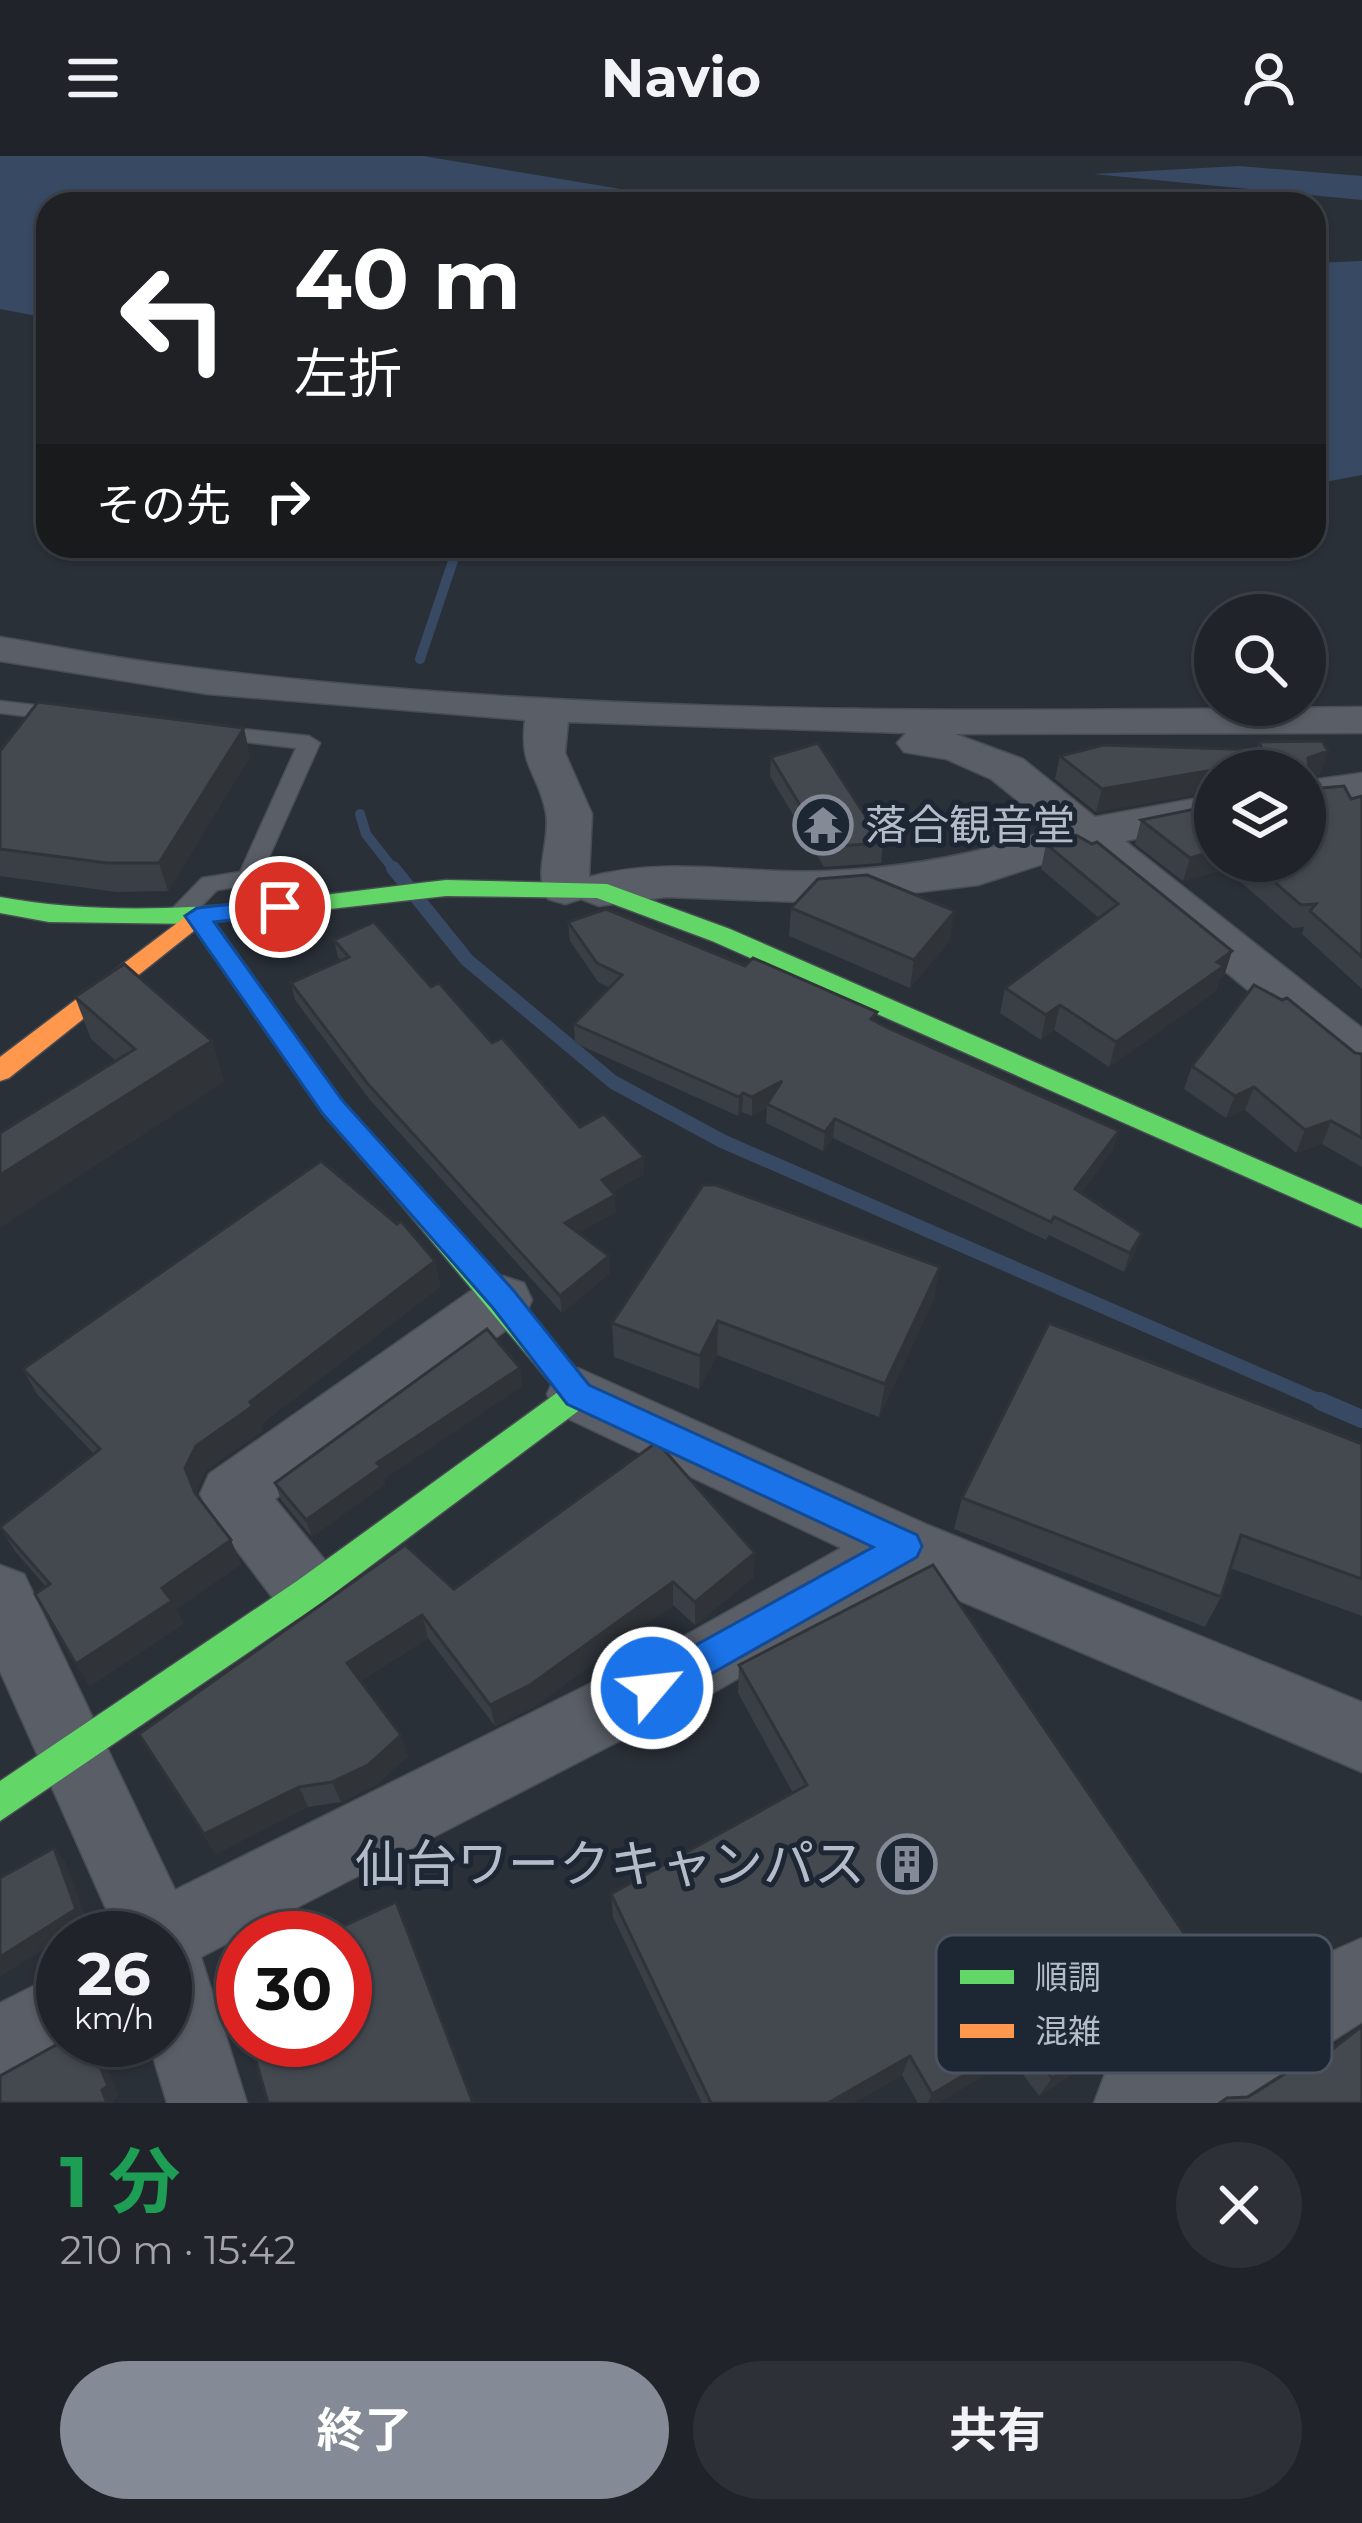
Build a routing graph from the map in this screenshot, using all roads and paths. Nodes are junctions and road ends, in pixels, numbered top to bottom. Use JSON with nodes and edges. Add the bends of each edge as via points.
{"nodes":[{"id":1,"x":0,"y":649,"type":"edge"},
{"id":2,"x":548,"y":709,"type":"junction"},
{"id":3,"x":6,"y":714,"type":"edge"},
{"id":4,"x":773,"y":715,"type":"junction"},
{"id":5,"x":84,"y":717,"type":"edge"},
{"id":6,"x":1362,"y":720,"type":"edge"},
{"id":7,"x":196,"y":730,"type":"edge"},
{"id":8,"x":1362,"y":787,"type":"edge"},
{"id":9,"x":1326,"y":792,"type":"edge"},
{"id":10,"x":1194,"y":813,"type":"edge"},
{"id":11,"x":1088,"y":832,"type":"junction"},
{"id":12,"x":582,"y":889,"type":"junction"},
{"id":13,"x":0,"y":905,"type":"edge"},
{"id":14,"x":187,"y":916,"type":"junction"},
{"id":15,"x":1362,"y":1056,"type":"edge"},
{"id":16,"x":0,"y":1071,"type":"edge"},
{"id":17,"x":1362,"y":1217,"type":"edge"},
{"id":18,"x":503,"y":1300,"type":"junction"},
{"id":19,"x":578,"y":1394,"type":"junction"},
{"id":20,"x":905,"y":1546,"type":"junction"},
{"id":21,"x":309,"y":1592,"type":"junction"},
{"id":22,"x":0,"y":1596,"type":"edge"},
{"id":23,"x":1362,"y":1737,"type":"edge"},
{"id":24,"x":75,"y":1755,"type":"junction"},
{"id":25,"x":0,"y":1803,"type":"edge"},
{"id":26,"x":146,"y":1911,"type":"edge"},
{"id":27,"x":192,"y":1921,"type":"edge"},
{"id":28,"x":1362,"y":1977,"type":"edge"},
{"id":29,"x":1332,"y":1996,"type":"edge"},
{"id":30,"x":36,"y":2026,"type":"edge"},
{"id":31,"x":0,"y":2048,"type":"edge"},
{"id":32,"x":192,"y":2053,"type":"edge"},
{"id":33,"x":1210,"y":2073,"type":"edge"},
{"id":34,"x":207,"y":2103,"type":"edge"},
{"id":35,"x":1135,"y":2103,"type":"edge"}],
"edges":[{"from":1,"to":2,"type":"street","via":[[203,682]]},
{"from":2,"to":4,"type":"street"},
{"from":2,"to":12,"type":"street","via":[[543,753],[569,814]]},
{"from":3,"to":5,"type":"lane"},
{"from":4,"to":6,"type":"street","via":[[1124,724]]},
{"from":4,"to":11,"type":"street","via":[[812,730],[987,757]]},
{"from":7,"to":14,"type":"lane","via":[[309,743],[250,879],[210,883]]},
{"from":8,"to":9,"type":"street"},
{"from":10,"to":11,"type":"street"},
{"from":11,"to":12,"type":"street","via":[[978,870],[827,887],[666,881]]},
{"from":11,"to":15,"type":"street"},
{"from":12,"to":14,"type":"street","via":[[446,888]]},
{"from":12,"to":17,"type":"street","via":[[721,935]]},
{"from":13,"to":14,"type":"street","via":[[49,914]]},
{"from":14,"to":16,"type":"street"},
{"from":14,"to":18,"type":"street","via":[[332,1107]]},
{"from":18,"to":19,"type":"street"},
{"from":18,"to":21,"type":"street","via":[[232,1494]]},
{"from":19,"to":20,"type":"street"},
{"from":19,"to":21,"type":"street"},
{"from":20,"to":23,"type":"street"},
{"from":20,"to":27,"type":"street","via":[[694,1667]]},
{"from":21,"to":24,"type":"street"},
{"from":22,"to":24,"type":"street"},
{"from":24,"to":25,"type":"street"},
{"from":24,"to":26,"type":"street"},
{"from":28,"to":29,"type":"street"},
{"from":30,"to":31,"type":"street"},
{"from":32,"to":34,"type":"street"},
{"from":33,"to":35,"type":"street"}]}
